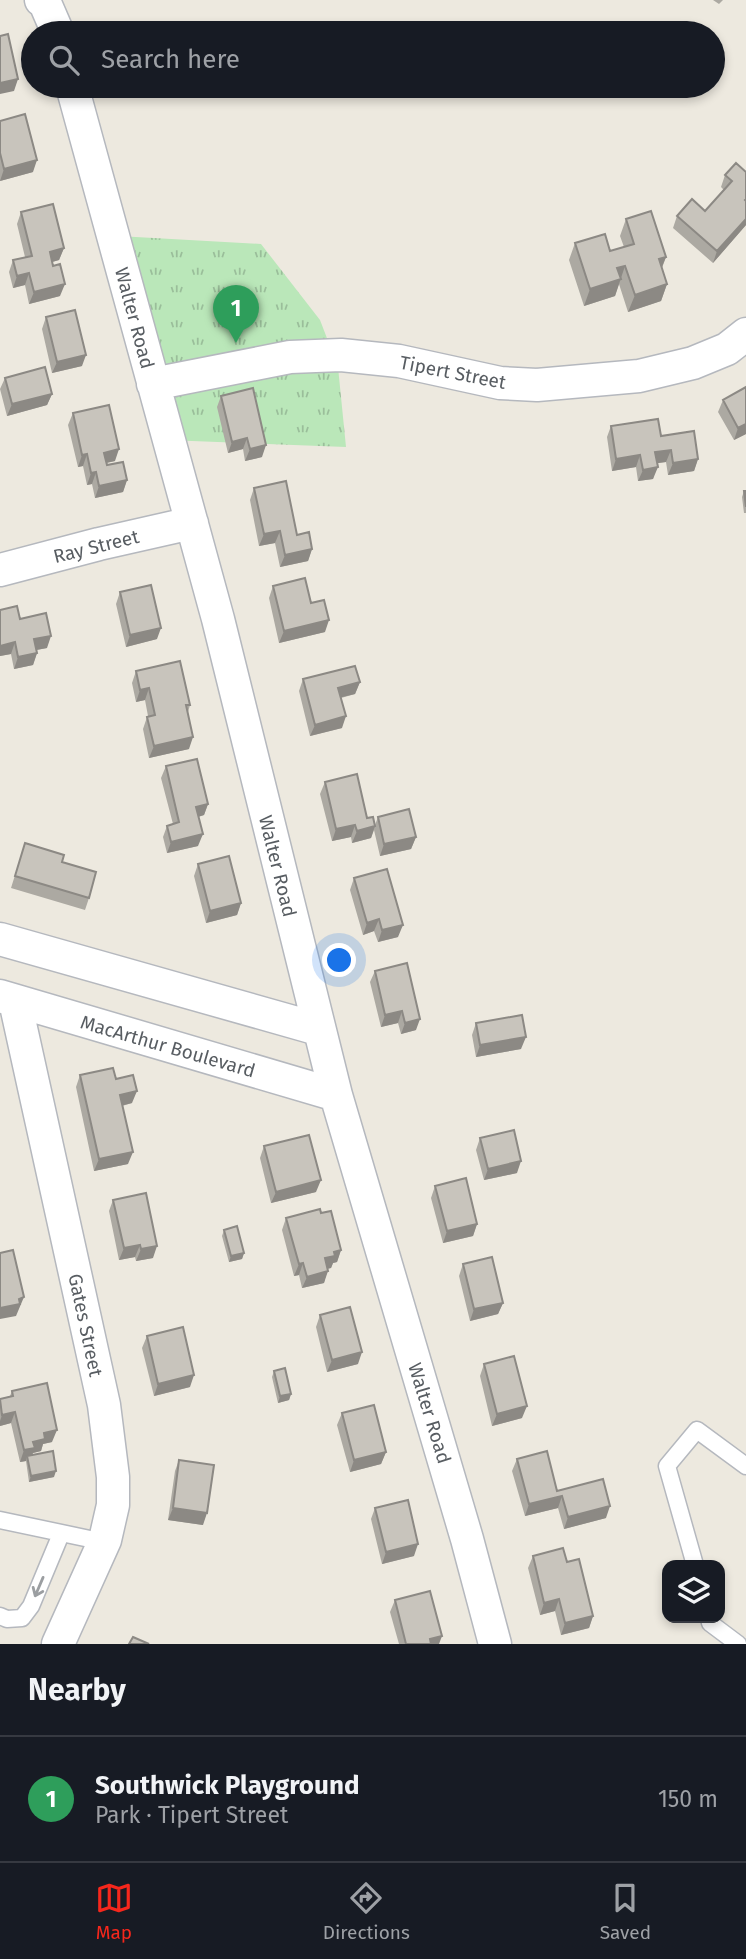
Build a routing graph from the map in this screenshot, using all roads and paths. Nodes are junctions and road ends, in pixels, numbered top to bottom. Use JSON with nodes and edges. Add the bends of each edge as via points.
{"nodes":[{"id":1,"x":41,"y":0,"type":"edge"},
{"id":2,"x":53,"y":21,"type":"edge"},
{"id":3,"x":75,"y":98,"type":"edge"},
{"id":4,"x":746,"y":334,"type":"edge"},
{"id":5,"x":153,"y":384,"type":"junction"},
{"id":6,"x":192,"y":523,"type":"junction"},
{"id":7,"x":0,"y":570,"type":"edge"},
{"id":8,"x":0,"y":939,"type":"edge"},
{"id":9,"x":8,"y":999,"type":"edge"},
{"id":10,"x":318,"y":1029,"type":"junction"},
{"id":11,"x":335,"y":1095,"type":"junction"},
{"id":12,"x":746,"y":1466,"type":"edge"},
{"id":13,"x":0,"y":1520,"type":"edge"},
{"id":14,"x":61,"y":1534,"type":"junction"},
{"id":15,"x":104,"y":1542,"type":"junction"},
{"id":16,"x":694,"y":1560,"type":"edge"},
{"id":17,"x":0,"y":1616,"type":"edge"},
{"id":18,"x":710,"y":1623,"type":"edge"},
{"id":19,"x":58,"y":1644,"type":"edge"},
{"id":20,"x":495,"y":1644,"type":"edge"},
{"id":21,"x":738,"y":1644,"type":"edge"}],
"edges":[{"from":1,"to":2,"type":"street"},
{"from":3,"to":5,"type":"street","name":"Walter Road"},
{"from":4,"to":5,"type":"street","name":"Tipert Street","via":[[727,349],[693,363],[639,376],[550,384],[500,383],[399,361],[341,355],[290,358]]},
{"from":5,"to":6,"type":"street","name":"Walter Road"},
{"from":6,"to":7,"type":"street","name":"Ray Street"},
{"from":6,"to":10,"type":"street","name":"Walter Road"},
{"from":8,"to":10,"type":"street"},
{"from":9,"to":11,"type":"street","name":"MacArthur Boulevard"},
{"from":9,"to":15,"type":"street","name":"Gates Street","via":[[106,1418],[113,1505]]},
{"from":10,"to":11,"type":"street","name":"Walter Road"},
{"from":11,"to":20,"type":"street","name":"Walter Road"},
{"from":12,"to":16,"type":"lane","via":[[697,1430],[667,1466]]},
{"from":13,"to":14,"type":"lane"},
{"from":14,"to":15,"type":"lane"},
{"from":14,"to":17,"type":"lane","one_way":true,"via":[[31,1606],[22,1618]]},
{"from":15,"to":19,"type":"street","name":"Gates Street"},
{"from":18,"to":21,"type":"lane"}]}
